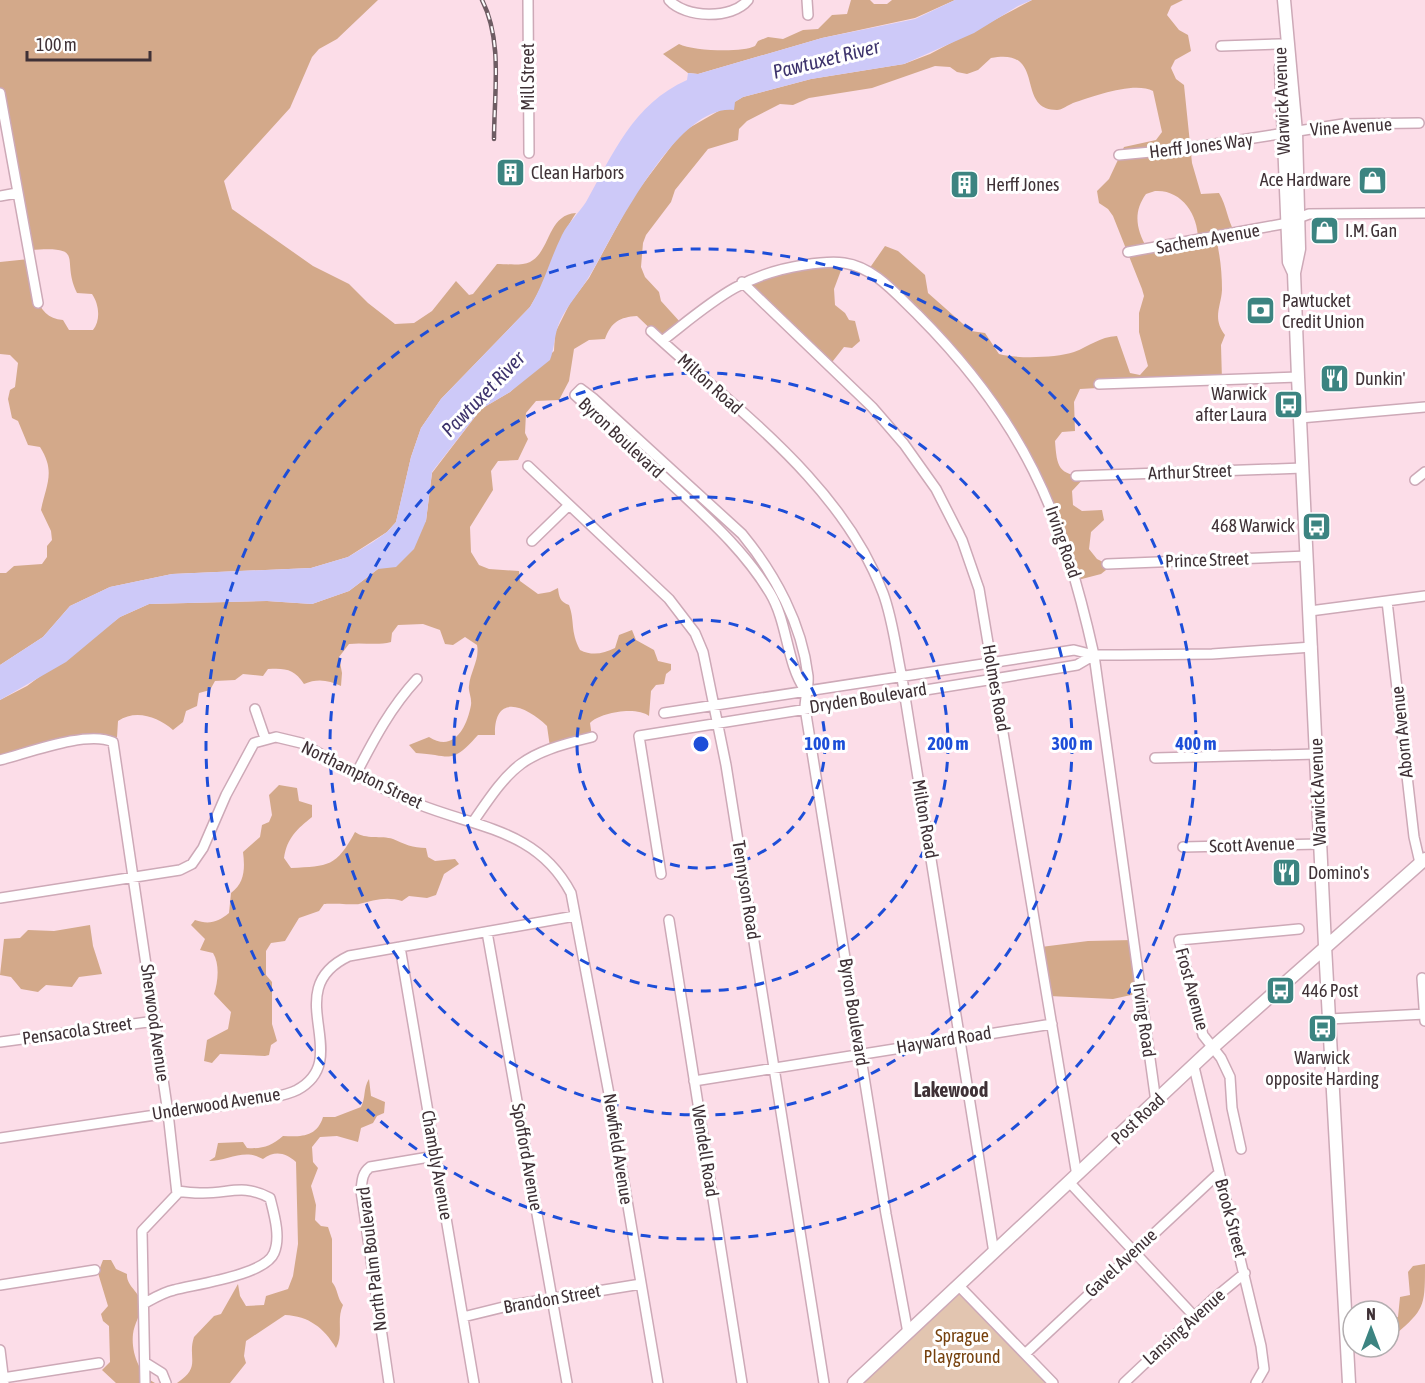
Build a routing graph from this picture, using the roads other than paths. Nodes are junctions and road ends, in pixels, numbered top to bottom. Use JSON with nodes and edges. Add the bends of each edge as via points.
{"nodes":[{"id":1,"x":528,"y":0,"type":"edge"},
{"id":2,"x":669,"y":0,"type":"edge"},
{"id":3,"x":748,"y":0,"type":"edge"},
{"id":4,"x":807,"y":0,"type":"edge"},
{"id":5,"x":1279,"y":0,"type":"edge"},
{"id":6,"x":1284,"y":0,"type":"edge"},
{"id":7,"x":808,"y":15,"type":"dead end"},
{"id":8,"x":1280,"y":44,"type":"junction"},
{"id":9,"x":1221,"y":46,"type":"dead end"},
{"id":10,"x":0,"y":93,"type":"edge"},
{"id":11,"x":1419,"y":123,"type":"dead end"},
{"id":12,"x":1289,"y":133,"type":"junction"},
{"id":13,"x":529,"y":153,"type":"dead end"},
{"id":14,"x":1119,"y":155,"type":"dead end"},
{"id":15,"x":17,"y":193,"type":"junction"},
{"id":16,"x":0,"y":196,"type":"edge"},
{"id":17,"x":1425,"y":213,"type":"edge"},
{"id":18,"x":1293,"y":220,"type":"junction"},
{"id":19,"x":1128,"y":252,"type":"dead end"},
{"id":20,"x":742,"y":282,"type":"junction"},
{"id":21,"x":38,"y":303,"type":"dead end"},
{"id":22,"x":651,"y":331,"type":"dead end"},
{"id":23,"x":662,"y":342,"type":"junction"},
{"id":24,"x":1298,"y":377,"type":"junction"},
{"id":25,"x":1099,"y":384,"type":"dead end"},
{"id":26,"x":1425,"y":407,"type":"edge"},
{"id":27,"x":1300,"y":418,"type":"junction"},
{"id":28,"x":528,"y":466,"type":"dead end"},
{"id":29,"x":1304,"y":468,"type":"junction"},
{"id":30,"x":1425,"y":472,"type":"edge"},
{"id":31,"x":1076,"y":476,"type":"dead end"},
{"id":32,"x":1415,"y":480,"type":"dead end"},
{"id":33,"x":697,"y":494,"type":"junction"},
{"id":34,"x":690,"y":501,"type":"junction"},
{"id":35,"x":567,"y":506,"type":"junction"},
{"id":36,"x":532,"y":540,"type":"dead end"},
{"id":37,"x":1307,"y":556,"type":"junction"},
{"id":38,"x":762,"y":560,"type":"junction"},
{"id":39,"x":1107,"y":564,"type":"dead end"},
{"id":40,"x":751,"y":567,"type":"junction"},
{"id":41,"x":1425,"y":596,"type":"edge"},
{"id":42,"x":1387,"y":601,"type":"junction"},
{"id":43,"x":1311,"y":611,"type":"junction"},
{"id":44,"x":1312,"y":647,"type":"junction"},
{"id":45,"x":1094,"y":655,"type":"junction"},
{"id":46,"x":991,"y":663,"type":"junction"},
{"id":47,"x":902,"y":678,"type":"junction"},
{"id":48,"x":417,"y":679,"type":"dead end"},
{"id":49,"x":994,"y":679,"type":"junction"},
{"id":50,"x":805,"y":690,"type":"junction"},
{"id":51,"x":904,"y":693,"type":"junction"},
{"id":52,"x":716,"y":706,"type":"junction"},
{"id":53,"x":805,"y":708,"type":"junction"},
{"id":54,"x":255,"y":709,"type":"dead end"},
{"id":55,"x":664,"y":713,"type":"dead end"},
{"id":56,"x":718,"y":722,"type":"junction"},
{"id":57,"x":592,"y":736,"type":"dead end"},
{"id":58,"x":265,"y":738,"type":"junction"},
{"id":59,"x":1317,"y":754,"type":"junction"},
{"id":60,"x":1155,"y":759,"type":"dead end"},
{"id":61,"x":0,"y":760,"type":"edge"},
{"id":62,"x":356,"y":774,"type":"junction"},
{"id":63,"x":473,"y":822,"type":"junction"},
{"id":64,"x":1321,"y":844,"type":"junction"},
{"id":65,"x":1183,"y":847,"type":"dead end"},
{"id":66,"x":1423,"y":861,"type":"edge"},
{"id":67,"x":661,"y":874,"type":"dead end"},
{"id":68,"x":134,"y":878,"type":"junction"},
{"id":69,"x":0,"y":898,"type":"edge"},
{"id":70,"x":575,"y":916,"type":"junction"},
{"id":71,"x":669,"y":920,"type":"dead end"},
{"id":72,"x":1299,"y":929,"type":"dead end"},
{"id":73,"x":487,"y":932,"type":"junction"},
{"id":74,"x":1325,"y":946,"type":"junction"},
{"id":75,"x":400,"y":947,"type":"junction"},
{"id":76,"x":1422,"y":978,"type":"dead end"},
{"id":77,"x":1425,"y":1014,"type":"edge"},
{"id":78,"x":1329,"y":1019,"type":"junction"},
{"id":79,"x":155,"y":1021,"type":"junction"},
{"id":80,"x":1425,"y":1021,"type":"edge"},
{"id":81,"x":1052,"y":1024,"type":"junction"},
{"id":82,"x":958,"y":1037,"type":"junction"},
{"id":83,"x":0,"y":1042,"type":"edge"},
{"id":84,"x":1212,"y":1048,"type":"junction"},
{"id":85,"x":860,"y":1054,"type":"junction"},
{"id":86,"x":1194,"y":1067,"type":"junction"},
{"id":87,"x":773,"y":1070,"type":"junction"},
{"id":88,"x":694,"y":1081,"type":"junction"},
{"id":89,"x":1156,"y":1102,"type":"junction"},
{"id":90,"x":168,"y":1113,"type":"junction"},
{"id":91,"x":0,"y":1138,"type":"edge"},
{"id":92,"x":1241,"y":1149,"type":"dead end"},
{"id":93,"x":435,"y":1156,"type":"junction"},
{"id":94,"x":1219,"y":1173,"type":"junction"},
{"id":95,"x":1073,"y":1180,"type":"junction"},
{"id":96,"x":177,"y":1191,"type":"junction"},
{"id":97,"x":1134,"y":1251,"type":"junction"},
{"id":98,"x":994,"y":1252,"type":"junction"},
{"id":99,"x":95,"y":1270,"type":"dead end"},
{"id":100,"x":1245,"y":1273,"type":"junction"},
{"id":101,"x":641,"y":1284,"type":"junction"},
{"id":102,"x":0,"y":1286,"type":"edge"},
{"id":103,"x":959,"y":1286,"type":"junction"},
{"id":104,"x":553,"y":1298,"type":"junction"},
{"id":105,"x":145,"y":1303,"type":"junction"},
{"id":106,"x":1194,"y":1316,"type":"junction"},
{"id":107,"x":463,"y":1317,"type":"junction"},
{"id":108,"x":908,"y":1334,"type":"junction"},
{"id":109,"x":0,"y":1350,"type":"edge"},
{"id":110,"x":1025,"y":1354,"type":"junction"},
{"id":111,"x":99,"y":1363,"type":"dead end"},
{"id":112,"x":146,"y":1363,"type":"junction"},
{"id":113,"x":4,"y":1381,"type":"edge"},
{"id":114,"x":145,"y":1383,"type":"edge"},
{"id":115,"x":166,"y":1383,"type":"edge"},
{"id":116,"x":389,"y":1383,"type":"edge"},
{"id":117,"x":474,"y":1383,"type":"edge"},
{"id":118,"x":567,"y":1383,"type":"edge"},
{"id":119,"x":658,"y":1383,"type":"edge"},
{"id":120,"x":742,"y":1383,"type":"edge"},
{"id":121,"x":824,"y":1383,"type":"edge"},
{"id":122,"x":854,"y":1383,"type":"edge"},
{"id":123,"x":1053,"y":1383,"type":"edge"},
{"id":124,"x":1124,"y":1383,"type":"edge"},
{"id":125,"x":1256,"y":1383,"type":"edge"},
{"id":126,"x":1349,"y":1383,"type":"edge"}],
"edges":[{"from":1,"to":13,"type":"street","name":"Mill Street"},
{"from":2,"to":3,"type":"street","via":[[675,7],[710,14],[735,9]]},
{"from":4,"to":7,"type":"street"},
{"from":5,"to":8,"type":"main road","name":"Warwick Avenue"},
{"from":6,"to":12,"type":"main road","name":"Warwick Avenue"},
{"from":8,"to":9,"type":"street"},
{"from":8,"to":12,"type":"main road","name":"Warwick Avenue"},
{"from":10,"to":15,"type":"street"},
{"from":11,"to":12,"type":"street","name":"Vine Avenue","via":[[1343,124]]},
{"from":12,"to":14,"type":"street","name":"Herff Jones Way"},
{"from":12,"to":18,"type":"main road","name":"Warwick Avenue"},
{"from":15,"to":16,"type":"street"},
{"from":15,"to":21,"type":"street"},
{"from":17,"to":18,"type":"street","name":"Sachem Avenue","via":[[1309,214]]},
{"from":18,"to":19,"type":"street","name":"Sachem Avenue"},
{"from":18,"to":24,"type":"main road","name":"Warwick Avenue","via":[[1298,256],[1294,273]]},
{"from":20,"to":23,"type":"street","name":"Irving Road"},
{"from":20,"to":45,"type":"street","name":"Irving Road","via":[[762,273],[816,263],[843,262],[864,267],[943,340],[1016,436],[1045,490],[1080,591]]},
{"from":20,"to":46,"type":"street","name":"Holmes Road","via":[[872,407],[936,489],[962,540],[979,589]]},
{"from":22,"to":23,"type":"street","name":"Milton Road"},
{"from":23,"to":47,"type":"street","name":"Milton Road","via":[[721,392],[825,495],[869,563],[883,594]]},
{"from":24,"to":25,"type":"street"},
{"from":24,"to":27,"type":"main road","name":"Warwick Avenue"},
{"from":26,"to":27,"type":"street"},
{"from":27,"to":29,"type":"main road","name":"Warwick Avenue"},
{"from":28,"to":35,"type":"street","name":"Tennyson Road"},
{"from":29,"to":31,"type":"street","name":"Arthur Street"},
{"from":29,"to":37,"type":"main road","name":"Warwick Avenue"},
{"from":30,"to":32,"type":"street"},
{"from":33,"to":34,"type":"street"},
{"from":33,"to":34,"type":"street","name":"Byron Boulevard","via":[[593,399],[581,389],[577,391],[575,395]]},
{"from":33,"to":38,"type":"street","name":"Byron Boulevard","via":[[742,534]]},
{"from":34,"to":40,"type":"street","name":"Byron Boulevard"},
{"from":35,"to":36,"type":"street"},
{"from":35,"to":52,"type":"street","name":"Tennyson Road","via":[[669,599],[695,633]]},
{"from":37,"to":39,"type":"street","name":"Prince Street"},
{"from":37,"to":43,"type":"main road","name":"Warwick Avenue"},
{"from":38,"to":40,"type":"street"},
{"from":38,"to":50,"type":"street","name":"Byron Boulevard","via":[[787,604],[802,647],[808,679]]},
{"from":40,"to":50,"type":"street","name":"Byron Boulevard","via":[[770,593],[784,624],[798,680]]},
{"from":41,"to":42,"type":"street"},
{"from":42,"to":43,"type":"street"},
{"from":42,"to":66,"type":"street","name":"Aborn Avenue","via":[[1414,837]]},
{"from":43,"to":44,"type":"main road","name":"Warwick Avenue"},
{"from":44,"to":45,"type":"street","name":"Dryden Boulevard","via":[[1212,654]]},
{"from":44,"to":59,"type":"main road","name":"Warwick Avenue"},
{"from":45,"to":46,"type":"street","name":"Dryden Boulevard","via":[[1074,650]]},
{"from":45,"to":49,"type":"street","name":"Dryden Boulevard","via":[[1077,664]]},
{"from":45,"to":89,"type":"street","name":"Irving Road"},
{"from":46,"to":47,"type":"street","name":"Dryden Boulevard"},
{"from":46,"to":49,"type":"street","name":"Holmes Road"},
{"from":47,"to":50,"type":"street","name":"Dryden Boulevard"},
{"from":47,"to":51,"type":"street","name":"Milton Road"},
{"from":48,"to":62,"type":"street","via":[[387,716]]},
{"from":49,"to":51,"type":"street","name":"Dryden Boulevard"},
{"from":49,"to":81,"type":"street","name":"Holmes Road"},
{"from":50,"to":52,"type":"street","name":"Dryden Boulevard"},
{"from":50,"to":53,"type":"street","name":"Byron Boulevard"},
{"from":51,"to":53,"type":"street","name":"Dryden Boulevard"},
{"from":51,"to":82,"type":"street","name":"Milton Road"},
{"from":52,"to":55,"type":"street","name":"Dryden Boulevard"},
{"from":52,"to":56,"type":"street","name":"Tennyson Road"},
{"from":53,"to":56,"type":"street","name":"Dryden Boulevard"},
{"from":53,"to":85,"type":"street","name":"Byron Boulevard"},
{"from":54,"to":58,"type":"street"},
{"from":56,"to":67,"type":"street","name":"Dryden Boulevard","via":[[639,736]]},
{"from":56,"to":87,"type":"street","name":"Tennyson Road"},
{"from":57,"to":63,"type":"street","via":[[526,758],[496,788]]},
{"from":58,"to":62,"type":"street","name":"Northampton Street","via":[[301,743]]},
{"from":58,"to":68,"type":"street","via":[[254,743],[192,864],[180,870]]},
{"from":59,"to":60,"type":"street"},
{"from":59,"to":64,"type":"main road","name":"Warwick Avenue"},
{"from":61,"to":68,"type":"street","name":"Sherwood Avenue","via":[[90,739],[113,742]]},
{"from":62,"to":63,"type":"street","name":"Northampton Street","via":[[418,804]]},
{"from":63,"to":70,"type":"street","name":"Northampton Street","via":[[516,838],[548,859],[571,893]]},
{"from":64,"to":65,"type":"street","name":"Scott Avenue"},
{"from":64,"to":74,"type":"main road","name":"Warwick Avenue"},
{"from":66,"to":74,"type":"main road","name":"Post Road"},
{"from":68,"to":69,"type":"street"},
{"from":68,"to":79,"type":"street","name":"Sherwood Avenue"},
{"from":70,"to":73,"type":"street","name":"Underwood Avenue"},
{"from":70,"to":101,"type":"street","name":"Newfield Avenue"},
{"from":71,"to":88,"type":"street","name":"Wendell Road"},
{"from":72,"to":84,"type":"street","name":"Frost Avenue","via":[[1179,940],[1203,1035]]},
{"from":73,"to":75,"type":"street","name":"Underwood Avenue"},
{"from":73,"to":104,"type":"street","name":"Spofford Avenue"},
{"from":74,"to":78,"type":"main road","name":"Warwick Avenue"},
{"from":74,"to":84,"type":"main road","name":"Post Road"},
{"from":75,"to":90,"type":"street","name":"Underwood Avenue","via":[[349,956],[324,973],[316,1009],[322,1056],[318,1069],[297,1090],[270,1098]]},
{"from":75,"to":93,"type":"street","name":"Chambly Avenue"},
{"from":76,"to":77,"type":"street"},
{"from":77,"to":78,"type":"street"},
{"from":77,"to":80,"type":"street"},
{"from":78,"to":126,"type":"main road","name":"Warwick Avenue"},
{"from":79,"to":83,"type":"street","name":"Pensacola Street"},
{"from":79,"to":90,"type":"street","name":"Sherwood Avenue"},
{"from":81,"to":82,"type":"street","name":"Hayward Road"},
{"from":81,"to":95,"type":"street","name":"Holmes Road"},
{"from":82,"to":85,"type":"street","name":"Hayward Road"},
{"from":82,"to":98,"type":"street","name":"Milton Road"},
{"from":84,"to":86,"type":"main road","name":"Post Road"},
{"from":84,"to":92,"type":"street","via":[[1230,1077]]},
{"from":85,"to":87,"type":"street","name":"Hayward Road"},
{"from":85,"to":108,"type":"street","name":"Byron Boulevard"},
{"from":86,"to":89,"type":"main road","name":"Post Road"},
{"from":86,"to":94,"type":"street","name":"Brook Street"},
{"from":87,"to":88,"type":"street","name":"Hayward Road"},
{"from":87,"to":121,"type":"street","name":"Tennyson Road"},
{"from":88,"to":120,"type":"street","name":"Wendell Road"},
{"from":89,"to":95,"type":"main road","name":"Post Road"},
{"from":90,"to":91,"type":"street","name":"Underwood Avenue"},
{"from":90,"to":96,"type":"street","name":"Sherwood Avenue"},
{"from":93,"to":107,"type":"street","name":"Chambly Avenue"},
{"from":93,"to":116,"type":"street","name":"North Palm Boulevard","via":[[370,1167],[362,1179]]},
{"from":94,"to":97,"type":"street","name":"Gavel Avenue"},
{"from":94,"to":100,"type":"street","name":"Brook Street"},
{"from":95,"to":97,"type":"street"},
{"from":95,"to":98,"type":"main road","name":"Post Road"},
{"from":96,"to":105,"type":"street","via":[[142,1231]]},
{"from":96,"to":105,"type":"street","via":[[254,1189],[270,1198],[275,1218],[274,1255],[261,1266],[173,1290]]},
{"from":97,"to":106,"type":"street"},
{"from":97,"to":110,"type":"street","name":"Gavel Avenue"},
{"from":98,"to":103,"type":"main road","name":"Post Road"},
{"from":99,"to":102,"type":"street"},
{"from":100,"to":106,"type":"street","name":"Lansing Avenue"},
{"from":100,"to":125,"type":"street","name":"Brook Street","via":[[1264,1369]]},
{"from":101,"to":104,"type":"street","name":"Brandon Street"},
{"from":101,"to":119,"type":"street","name":"Newfield Avenue"},
{"from":103,"to":108,"type":"main road","name":"Post Road"},
{"from":103,"to":110,"type":"street"},
{"from":104,"to":107,"type":"street","name":"Brandon Street"},
{"from":104,"to":118,"type":"street","name":"Spofford Avenue"},
{"from":105,"to":112,"type":"street"},
{"from":106,"to":124,"type":"street","name":"Lansing Avenue"},
{"from":107,"to":117,"type":"street","name":"Chambly Avenue"},
{"from":108,"to":122,"type":"main road","name":"Post Road"},
{"from":109,"to":113,"type":"street"},
{"from":110,"to":123,"type":"street"},
{"from":111,"to":113,"type":"street"},
{"from":112,"to":114,"type":"street"},
{"from":112,"to":115,"type":"street","via":[[162,1372]]}]}
